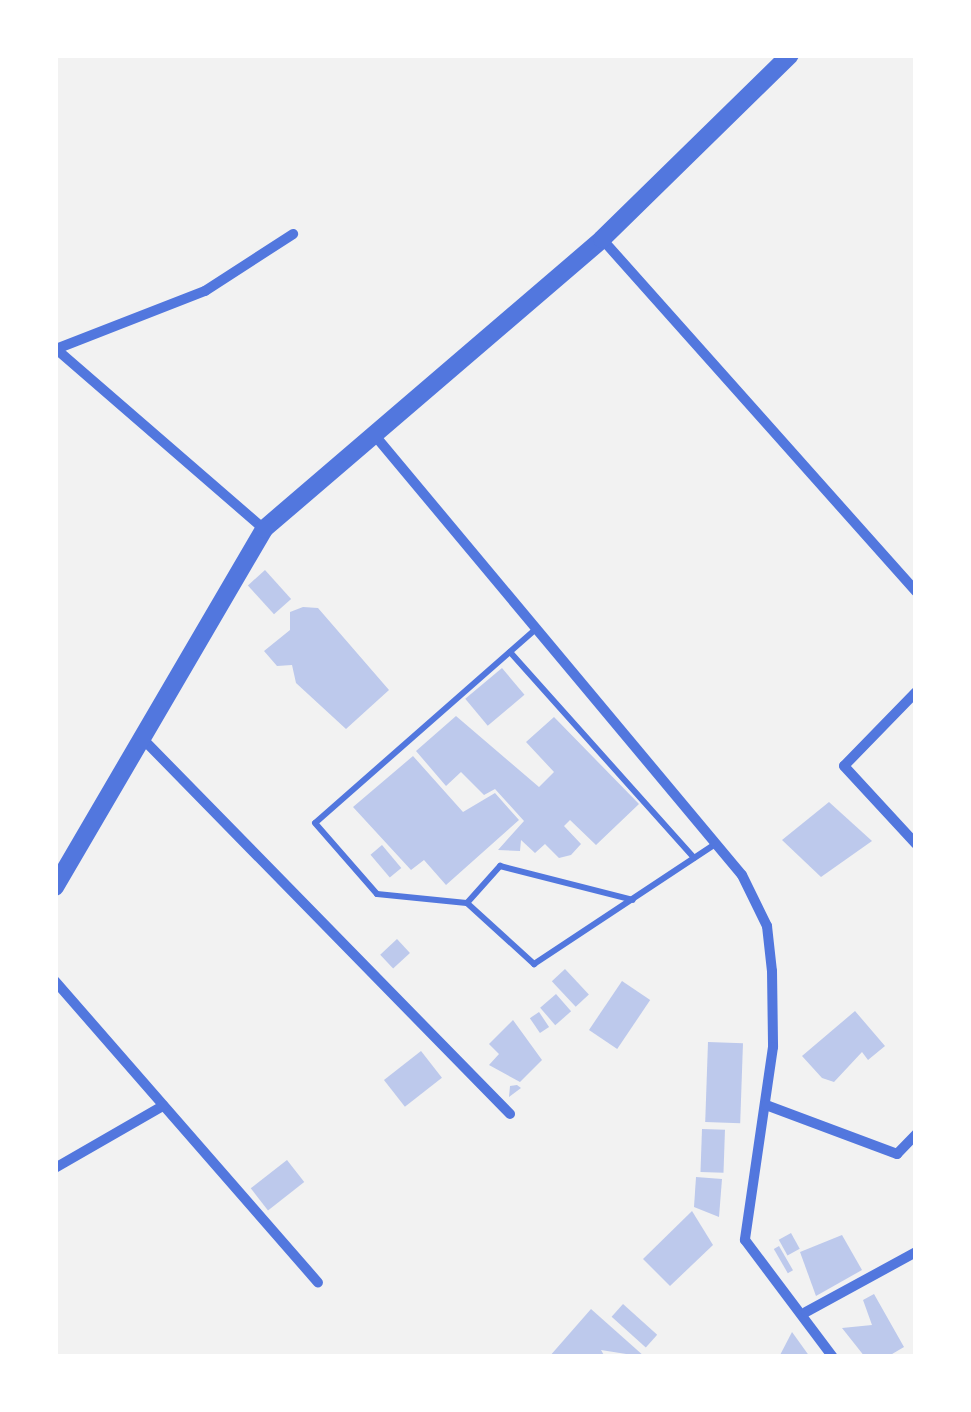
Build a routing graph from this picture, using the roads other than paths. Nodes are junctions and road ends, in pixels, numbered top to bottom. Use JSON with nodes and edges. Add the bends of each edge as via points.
{"nodes":[{"id":1,"x":790,"y":55,"type":"edge"},
{"id":2,"x":294,"y":234,"type":"dead end"},
{"id":3,"x":602,"y":239,"type":"junction"},
{"id":4,"x":56,"y":349,"type":"edge"},
{"id":5,"x":377,"y":438,"type":"junction"},
{"id":6,"x":264,"y":529,"type":"junction"},
{"id":7,"x":916,"y":591,"type":"edge"},
{"id":8,"x":537,"y":628,"type":"junction"},
{"id":9,"x":510,"y":652,"type":"junction"},
{"id":10,"x":916,"y":692,"type":"edge"},
{"id":11,"x":140,"y":735,"type":"junction"},
{"id":12,"x":718,"y":842,"type":"junction"},
{"id":13,"x":916,"y":844,"type":"edge"},
{"id":14,"x":694,"y":858,"type":"junction"},
{"id":15,"x":55,"y":887,"type":"edge"},
{"id":16,"x":634,"y":900,"type":"junction"},
{"id":17,"x":467,"y":903,"type":"junction"},
{"id":18,"x":55,"y":982,"type":"edge"},
{"id":19,"x":163,"y":1106,"type":"junction"},
{"id":20,"x":766,"y":1106,"type":"junction"},
{"id":21,"x":510,"y":1114,"type":"dead end"},
{"id":22,"x":916,"y":1134,"type":"edge"},
{"id":23,"x":55,"y":1168,"type":"edge"},
{"id":24,"x":916,"y":1252,"type":"edge"},
{"id":25,"x":318,"y":1282,"type":"dead end"},
{"id":26,"x":806,"y":1312,"type":"junction"},
{"id":27,"x":834,"y":1357,"type":"edge"}],
"edges":[{"from":1,"to":3,"type":"street"},
{"from":2,"to":4,"type":"street","via":[[204,291]]},
{"from":3,"to":5,"type":"street"},
{"from":3,"to":7,"type":"street"},
{"from":4,"to":6,"type":"street"},
{"from":5,"to":6,"type":"street"},
{"from":5,"to":8,"type":"street"},
{"from":6,"to":11,"type":"street"},
{"from":8,"to":9,"type":"lane"},
{"from":8,"to":12,"type":"street"},
{"from":9,"to":14,"type":"lane"},
{"from":9,"to":17,"type":"lane","via":[[315,823],[377,894]]},
{"from":10,"to":13,"type":"street","via":[[844,766]]},
{"from":11,"to":15,"type":"street"},
{"from":11,"to":21,"type":"street"},
{"from":12,"to":14,"type":"lane"},
{"from":12,"to":20,"type":"street","via":[[768,926]]},
{"from":14,"to":16,"type":"lane"},
{"from":16,"to":17,"type":"lane","via":[[500,866]]},
{"from":16,"to":17,"type":"lane","via":[[534,964]]},
{"from":18,"to":19,"type":"street"},
{"from":19,"to":23,"type":"street"},
{"from":19,"to":25,"type":"street"},
{"from":20,"to":22,"type":"street","via":[[897,1154]]},
{"from":20,"to":26,"type":"street","via":[[745,1240]]},
{"from":24,"to":26,"type":"street"},
{"from":26,"to":27,"type":"street"}]}
